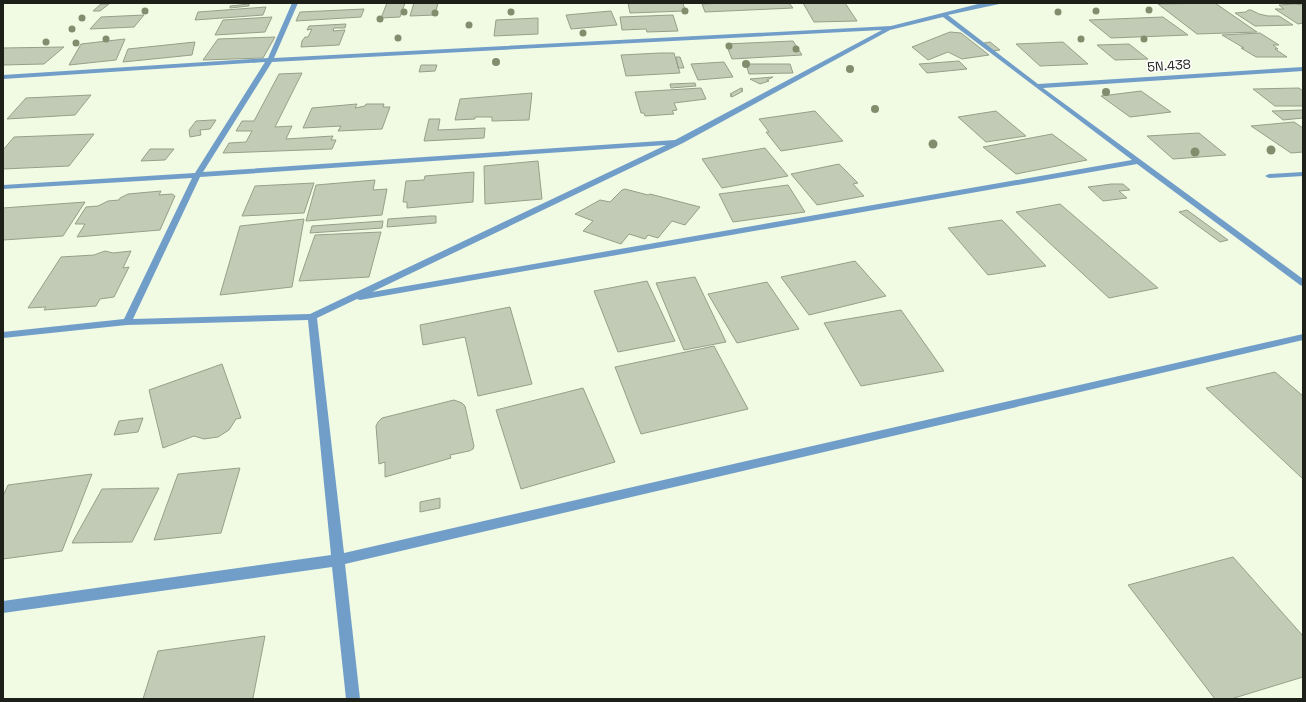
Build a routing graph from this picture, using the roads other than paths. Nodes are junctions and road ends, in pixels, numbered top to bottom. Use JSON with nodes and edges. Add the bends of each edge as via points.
{"nodes":[{"id":1,"x":295,"y":3,"type":"edge"},
{"id":2,"x":1001,"y":3,"type":"edge"},
{"id":3,"x":943,"y":14,"type":"junction"},
{"id":4,"x":891,"y":28,"type":"junction"},
{"id":5,"x":270,"y":60,"type":"junction"},
{"id":6,"x":1303,"y":69,"type":"edge"},
{"id":7,"x":3,"y":77,"type":"edge"},
{"id":8,"x":1037,"y":86,"type":"junction"},
{"id":9,"x":680,"y":141,"type":"junction"},
{"id":10,"x":1139,"y":161,"type":"junction"},
{"id":11,"x":1303,"y":174,"type":"edge"},
{"id":12,"x":197,"y":175,"type":"junction"},
{"id":13,"x":1269,"y":176,"type":"dead end"},
{"id":14,"x":3,"y":187,"type":"edge"},
{"id":15,"x":1303,"y":283,"type":"edge"},
{"id":16,"x":347,"y":299,"type":"junction"},
{"id":17,"x":312,"y":317,"type":"junction"},
{"id":18,"x":127,"y":322,"type":"junction"},
{"id":19,"x":3,"y":335,"type":"edge"},
{"id":20,"x":1303,"y":337,"type":"edge"},
{"id":21,"x":338,"y":560,"type":"junction"},
{"id":22,"x":3,"y":607,"type":"edge"},
{"id":23,"x":353,"y":699,"type":"edge"}],
"edges":[{"from":1,"to":5,"type":"street"},
{"from":2,"to":3,"type":"street"},
{"from":3,"to":4,"type":"street"},
{"from":3,"to":8,"type":"street"},
{"from":4,"to":5,"type":"street"},
{"from":4,"to":9,"type":"street"},
{"from":5,"to":7,"type":"street"},
{"from":5,"to":12,"type":"street"},
{"from":6,"to":8,"type":"street","name":"5N.438"},
{"from":8,"to":10,"type":"street"},
{"from":9,"to":12,"type":"street"},
{"from":9,"to":16,"type":"street"},
{"from":10,"to":15,"type":"street"},
{"from":10,"to":16,"type":"street"},
{"from":11,"to":13,"type":"street"},
{"from":12,"to":14,"type":"street"},
{"from":12,"to":18,"type":"street"},
{"from":16,"to":17,"type":"street"},
{"from":17,"to":18,"type":"street"},
{"from":17,"to":21,"type":"street"},
{"from":18,"to":19,"type":"street"},
{"from":20,"to":21,"type":"street"},
{"from":21,"to":22,"type":"street"},
{"from":21,"to":23,"type":"street"}]}
